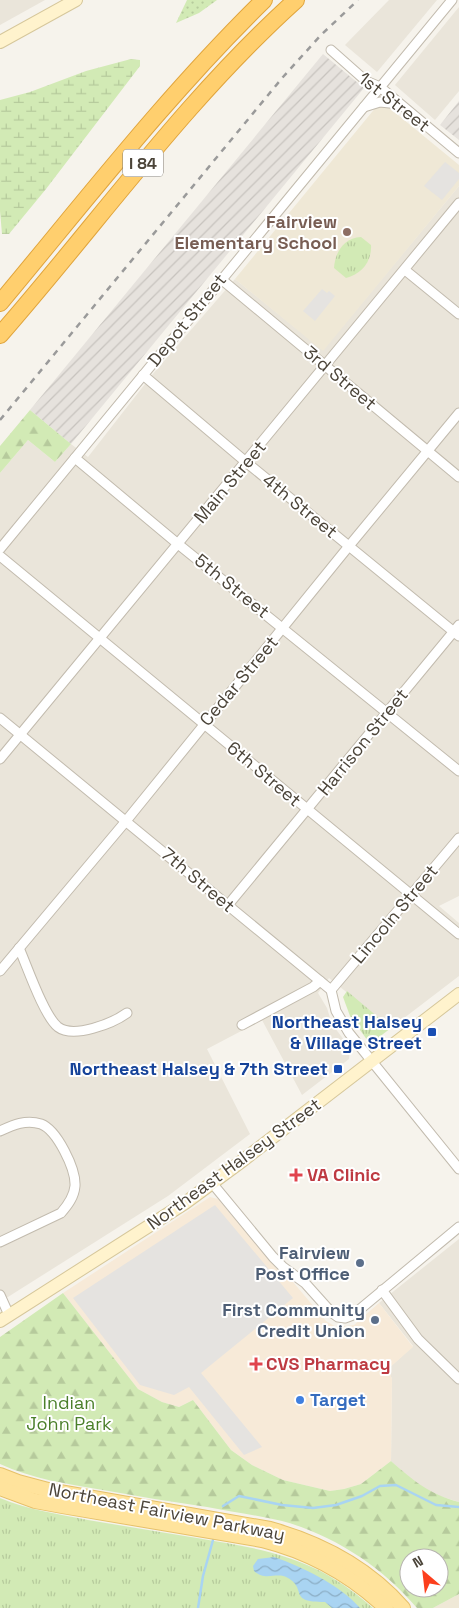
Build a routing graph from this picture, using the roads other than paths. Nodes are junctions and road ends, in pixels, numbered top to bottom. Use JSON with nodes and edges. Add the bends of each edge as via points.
{"nodes":[{"id":1,"x":76,"y":0,"type":"edge"},
{"id":2,"x":264,"y":0,"type":"edge"},
{"id":3,"x":296,"y":0,"type":"edge"},
{"id":4,"x":452,"y":0,"type":"edge"},
{"id":5,"x":0,"y":42,"type":"edge"},
{"id":6,"x":331,"y":50,"type":"dead end"},
{"id":7,"x":380,"y":87,"type":"junction"},
{"id":8,"x":399,"y":104,"type":"junction"},
{"id":9,"x":364,"y":107,"type":"junction"},
{"id":10,"x":459,"y":153,"type":"edge"},
{"id":11,"x":459,"y":203,"type":"edge"},
{"id":12,"x":405,"y":270,"type":"junction"},
{"id":13,"x":221,"y":279,"type":"junction"},
{"id":14,"x":0,"y":303,"type":"edge"},
{"id":15,"x":459,"y":314,"type":"edge"},
{"id":16,"x":0,"y":335,"type":"edge"},
{"id":17,"x":326,"y":365,"type":"junction"},
{"id":18,"x":143,"y":375,"type":"junction"},
{"id":19,"x":459,"y":413,"type":"edge"},
{"id":20,"x":427,"y":451,"type":"junction"},
{"id":21,"x":75,"y":458,"type":"junction"},
{"id":22,"x":246,"y":462,"type":"junction"},
{"id":23,"x":459,"y":477,"type":"edge"},
{"id":24,"x":178,"y":544,"type":"junction"},
{"id":25,"x":349,"y":546,"type":"junction"},
{"id":26,"x":0,"y":549,"type":"edge"},
{"id":27,"x":0,"y":556,"type":"edge"},
{"id":28,"x":283,"y":628,"type":"junction"},
{"id":29,"x":457,"y":631,"type":"edge"},
{"id":30,"x":101,"y":638,"type":"junction"},
{"id":31,"x":386,"y":714,"type":"junction"},
{"id":32,"x":0,"y":718,"type":"edge"},
{"id":33,"x":204,"y":723,"type":"junction"},
{"id":34,"x":20,"y":735,"type":"junction"},
{"id":35,"x":0,"y":759,"type":"edge"},
{"id":36,"x":459,"y":771,"type":"edge"},
{"id":37,"x":308,"y":809,"type":"junction"},
{"id":38,"x":126,"y":820,"type":"junction"},
{"id":39,"x":459,"y":838,"type":"edge"},
{"id":40,"x":412,"y":894,"type":"junction"},
{"id":41,"x":228,"y":905,"type":"junction"},
{"id":42,"x":459,"y":934,"type":"edge"},
{"id":43,"x":19,"y":948,"type":"junction"},
{"id":44,"x":0,"y":970,"type":"edge"},
{"id":45,"x":320,"y":981,"type":"junction"},
{"id":46,"x":331,"y":990,"type":"junction"},
{"id":47,"x":459,"y":994,"type":"edge"},
{"id":48,"x":128,"y":1014,"type":"dead end"},
{"id":49,"x":242,"y":1025,"type":"dead end"},
{"id":50,"x":371,"y":1062,"type":"junction"},
{"id":51,"x":0,"y":1131,"type":"edge"},
{"id":52,"x":459,"y":1169,"type":"edge"},
{"id":53,"x":212,"y":1183,"type":"junction"},
{"id":54,"x":459,"y":1227,"type":"edge"},
{"id":55,"x":0,"y":1242,"type":"edge"},
{"id":56,"x":382,"y":1290,"type":"junction"},
{"id":57,"x":0,"y":1296,"type":"edge"},
{"id":58,"x":5,"y":1318,"type":"edge"},
{"id":59,"x":459,"y":1379,"type":"edge"},
{"id":60,"x":0,"y":1475,"type":"edge"},
{"id":61,"x":0,"y":1488,"type":"edge"},
{"id":62,"x":386,"y":1608,"type":"edge"},
{"id":63,"x":403,"y":1608,"type":"edge"}],
"edges":[{"from":1,"to":5,"type":"main road"},
{"from":2,"to":14,"type":"highway","number":"I 84","via":[[181,87]]},
{"from":3,"to":16,"type":"highway","number":"I 84","via":[[181,119]]},
{"from":4,"to":7,"type":"street","name":"Depot Street"},
{"from":6,"to":7,"type":"street","name":"1st Street","via":[[366,81]]},
{"from":7,"to":8,"type":"street","name":"1st Street"},
{"from":7,"to":9,"type":"street","name":"Depot Street"},
{"from":8,"to":9,"type":"street","via":[[380,102]]},
{"from":8,"to":10,"type":"street","name":"1st Street"},
{"from":9,"to":13,"type":"street","name":"Depot Street"},
{"from":11,"to":12,"type":"street","name":"Main Street"},
{"from":12,"to":15,"type":"street"},
{"from":12,"to":17,"type":"street","name":"Main Street"},
{"from":13,"to":17,"type":"street","name":"3rd Street"},
{"from":13,"to":18,"type":"street","name":"Depot Street"},
{"from":17,"to":20,"type":"street","name":"3rd Street"},
{"from":17,"to":22,"type":"street","name":"Main Street"},
{"from":18,"to":21,"type":"street","name":"Depot Street"},
{"from":18,"to":22,"type":"street","name":"4th Street"},
{"from":19,"to":20,"type":"street","name":"Cedar Street"},
{"from":20,"to":23,"type":"street","name":"3rd Street"},
{"from":20,"to":25,"type":"street","name":"Cedar Street"},
{"from":21,"to":24,"type":"street","name":"5th Street"},
{"from":21,"to":26,"type":"street","name":"Depot Street"},
{"from":22,"to":24,"type":"street","name":"Main Street"},
{"from":22,"to":25,"type":"street","name":"4th Street"},
{"from":24,"to":28,"type":"street","name":"5th Street"},
{"from":24,"to":30,"type":"street","name":"Main Street"},
{"from":25,"to":28,"type":"street","name":"Cedar Street"},
{"from":25,"to":29,"type":"street","name":"4th Street"},
{"from":27,"to":30,"type":"street","name":"6th Street"},
{"from":28,"to":31,"type":"street","name":"5th Street"},
{"from":28,"to":33,"type":"street","name":"Cedar Street"},
{"from":29,"to":31,"type":"street","name":"Harrison Street"},
{"from":30,"to":33,"type":"street","name":"6th Street"},
{"from":30,"to":34,"type":"street","name":"Main Street"},
{"from":31,"to":36,"type":"street","name":"5th Street"},
{"from":31,"to":37,"type":"street","name":"Harrison Street"},
{"from":32,"to":34,"type":"street","name":"7th Street"},
{"from":33,"to":37,"type":"street","name":"6th Street"},
{"from":33,"to":38,"type":"street","name":"Cedar Street"},
{"from":34,"to":35,"type":"street","name":"Main Street"},
{"from":34,"to":38,"type":"street","name":"7th Street"},
{"from":37,"to":40,"type":"street","name":"6th Street"},
{"from":37,"to":41,"type":"street","name":"Harrison Street"},
{"from":38,"to":41,"type":"street","name":"7th Street"},
{"from":38,"to":43,"type":"street","name":"Cedar Street"},
{"from":39,"to":40,"type":"street","name":"Lincoln Street"},
{"from":40,"to":42,"type":"street","name":"6th Street"},
{"from":40,"to":46,"type":"street","name":"Lincoln Street"},
{"from":41,"to":45,"type":"street","name":"7th Street"},
{"from":43,"to":44,"type":"street","name":"Cedar Street"},
{"from":43,"to":48,"type":"street","via":[[45,1007],[58,1027],[82,1030]]},
{"from":45,"to":46,"type":"street","name":"7th Street"},
{"from":45,"to":49,"type":"street"},
{"from":46,"to":50,"type":"street","via":[[342,1023]]},
{"from":47,"to":50,"type":"main road","name":"Northeast Halsey Street"},
{"from":50,"to":52,"type":"street"},
{"from":50,"to":53,"type":"main road","name":"Northeast Halsey Street"},
{"from":51,"to":55,"type":"street","via":[[21,1122],[41,1124],[50,1129],[72,1168],[75,1187],[61,1213]]},
{"from":53,"to":56,"type":"street","via":[[273,1257],[306,1283],[338,1317],[353,1315]]},
{"from":53,"to":58,"type":"main road","name":"Northeast Halsey Street"},
{"from":54,"to":56,"type":"street"},
{"from":56,"to":59,"type":"street","via":[[418,1338]]},
{"from":57,"to":58,"type":"street"},
{"from":60,"to":63,"type":"main road","name":"Northeast Fairview Parkway","via":[[48,1490],[270,1528],[328,1551],[363,1572]]},
{"from":61,"to":62,"type":"main road","name":"Northeast Fairview Parkway","via":[[53,1504],[282,1545],[328,1565]]}]}
